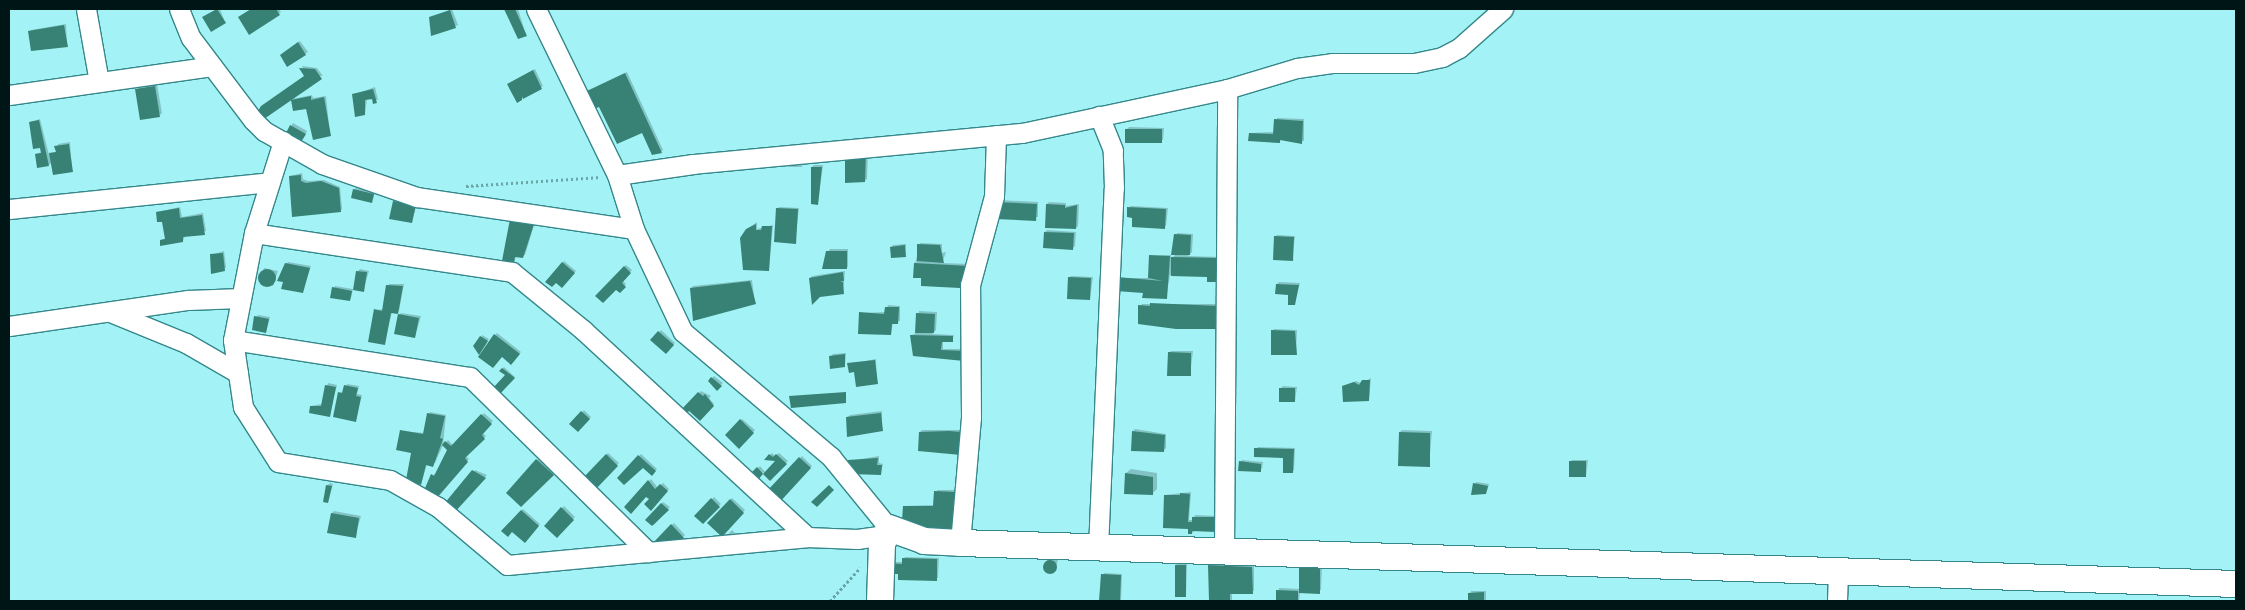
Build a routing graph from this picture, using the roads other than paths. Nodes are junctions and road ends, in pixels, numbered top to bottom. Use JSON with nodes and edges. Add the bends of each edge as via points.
{"nodes":[{"id":1,"x":86,"y":9,"type":"edge"},
{"id":2,"x":179,"y":9,"type":"edge"},
{"id":3,"x":536,"y":9,"type":"edge"},
{"id":4,"x":1503,"y":9,"type":"edge"},
{"id":5,"x":212,"y":66,"type":"junction"},
{"id":6,"x":99,"y":82,"type":"junction"},
{"id":7,"x":1227,"y":89,"type":"junction"},
{"id":8,"x":9,"y":95,"type":"edge"},
{"id":9,"x":1100,"y":116,"type":"junction"},
{"id":10,"x":996,"y":135,"type":"junction"},
{"id":11,"x":283,"y":141,"type":"junction"},
{"id":12,"x":617,"y":174,"type":"junction"},
{"id":13,"x":270,"y":182,"type":"junction"},
{"id":14,"x":9,"y":209,"type":"edge"},
{"id":15,"x":634,"y":229,"type":"junction"},
{"id":16,"x":254,"y":233,"type":"junction"},
{"id":17,"x":242,"y":298,"type":"junction"},
{"id":18,"x":109,"y":312,"type":"junction"},
{"id":19,"x":9,"y":326,"type":"edge"},
{"id":20,"x":233,"y":340,"type":"junction"},
{"id":21,"x":238,"y":373,"type":"junction"},
{"id":22,"x":886,"y":536,"type":"junction"},
{"id":23,"x":807,"y":537,"type":"junction"},
{"id":24,"x":960,"y":543,"type":"junction"},
{"id":25,"x":1098,"y":548,"type":"junction"},
{"id":26,"x":648,"y":552,"type":"junction"},
{"id":27,"x":1224,"y":552,"type":"junction"},
{"id":28,"x":1838,"y":572,"type":"junction"},
{"id":29,"x":2236,"y":584,"type":"edge"},
{"id":30,"x":880,"y":601,"type":"edge"},
{"id":31,"x":1837,"y":601,"type":"edge"}],
"edges":[{"from":1,"to":6,"type":"street"},
{"from":2,"to":5,"type":"street","via":[[191,38]]},
{"from":3,"to":12,"type":"street"},
{"from":4,"to":7,"type":"street","via":[[1459,48],[1442,57],[1414,63],[1332,63],[1297,68]]},
{"from":5,"to":6,"type":"street"},
{"from":5,"to":11,"type":"street","via":[[253,120]]},
{"from":6,"to":8,"type":"street"},
{"from":7,"to":9,"type":"street"},
{"from":7,"to":27,"type":"street"},
{"from":9,"to":10,"type":"street"},
{"from":9,"to":25,"type":"street","via":[[1113,150],[1114,188]]},
{"from":10,"to":12,"type":"street"},
{"from":10,"to":24,"type":"street","via":[[994,196],[970,285],[971,417]]},
{"from":11,"to":13,"type":"street"},
{"from":11,"to":15,"type":"street","via":[[322,164],[417,197]]},
{"from":12,"to":15,"type":"street"},
{"from":13,"to":14,"type":"street"},
{"from":13,"to":16,"type":"street"},
{"from":15,"to":22,"type":"street","via":[[683,332],[831,457]]},
{"from":16,"to":17,"type":"street"},
{"from":16,"to":23,"type":"street","via":[[512,272],[583,330]]},
{"from":17,"to":18,"type":"street","via":[[188,300]]},
{"from":17,"to":20,"type":"street"},
{"from":18,"to":19,"type":"street"},
{"from":18,"to":21,"type":"street","via":[[186,343]]},
{"from":20,"to":21,"type":"street"},
{"from":20,"to":26,"type":"street","via":[[470,377]]},
{"from":21,"to":26,"type":"street","via":[[243,407],[278,462],[390,480],[438,508],[507,565]]},
{"from":22,"to":23,"type":"street","via":[[858,539]]},
{"from":22,"to":24,"type":"street"},
{"from":22,"to":30,"type":"street"},
{"from":23,"to":26,"type":"street"},
{"from":24,"to":25,"type":"street"},
{"from":25,"to":27,"type":"street"},
{"from":27,"to":28,"type":"street"},
{"from":28,"to":29,"type":"street"},
{"from":28,"to":31,"type":"street"}]}
